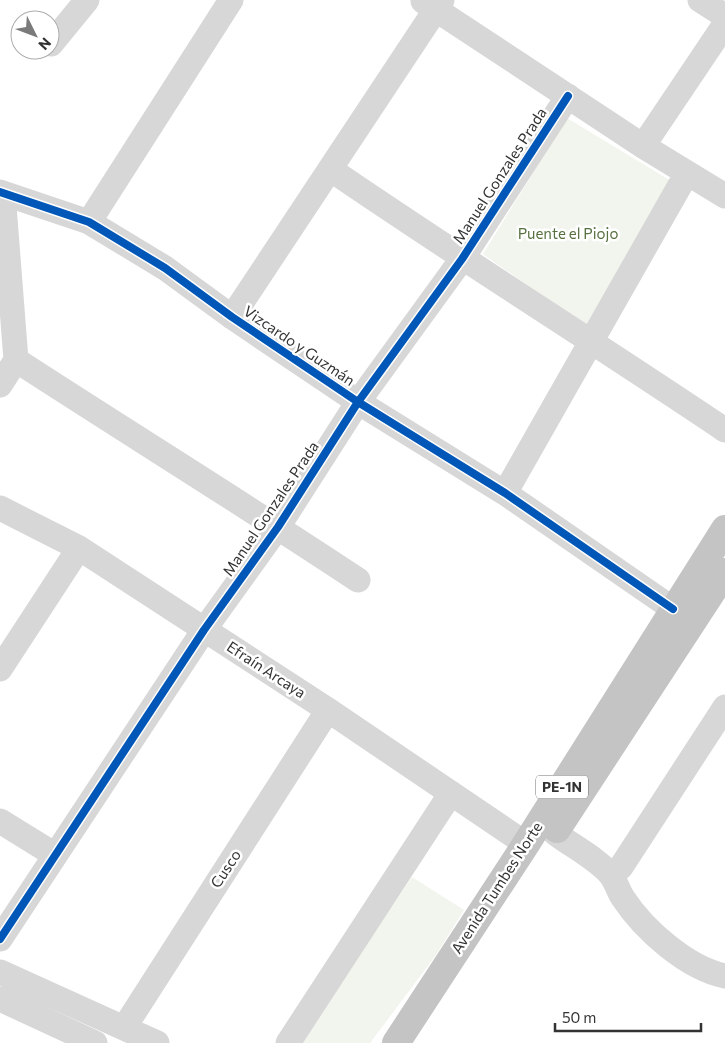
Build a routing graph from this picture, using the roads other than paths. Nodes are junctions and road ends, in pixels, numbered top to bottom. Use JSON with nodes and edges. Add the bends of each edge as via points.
{"nodes":[{"id":1,"x":87,"y":0,"type":"edge"},
{"id":2,"x":231,"y":0,"type":"edge"},
{"id":3,"x":700,"y":0,"type":"edge"},
{"id":4,"x":433,"y":3,"type":"edge"},
{"id":5,"x":725,"y":16,"type":"edge"},
{"id":6,"x":725,"y":24,"type":"edge"},
{"id":7,"x":60,"y":33,"type":"edge"},
{"id":8,"x":568,"y":96,"type":"junction"},
{"id":9,"x":643,"y":146,"type":"junction"},
{"id":10,"x":330,"y":169,"type":"junction"},
{"id":11,"x":687,"y":173,"type":"junction"},
{"id":12,"x":1,"y":192,"type":"edge"},
{"id":13,"x":725,"y":196,"type":"edge"},
{"id":14,"x":88,"y":222,"type":"junction"},
{"id":15,"x":462,"y":259,"type":"junction"},
{"id":16,"x":232,"y":317,"type":"junction"},
{"id":17,"x":592,"y":341,"type":"junction"},
{"id":18,"x":16,"y":360,"type":"junction"},
{"id":19,"x":0,"y":385,"type":"edge"},
{"id":20,"x":358,"y":402,"type":"junction"},
{"id":21,"x":725,"y":430,"type":"edge"},
{"id":22,"x":505,"y":493,"type":"junction"},
{"id":23,"x":0,"y":508,"type":"edge"},
{"id":24,"x":278,"y":527,"type":"junction"},
{"id":25,"x":725,"y":529,"type":"edge"},
{"id":26,"x":79,"y":548,"type":"junction"},
{"id":27,"x":725,"y":572,"type":"edge"},
{"id":28,"x":358,"y":580,"type":"dead end"},
{"id":29,"x":674,"y":609,"type":"junction"},
{"id":30,"x":204,"y":630,"type":"junction"},
{"id":31,"x":0,"y":669,"type":"edge"},
{"id":32,"x":725,"y":707,"type":"edge"},
{"id":33,"x":328,"y":710,"type":"junction"},
{"id":34,"x":451,"y":793,"type":"junction"},
{"id":35,"x":0,"y":821,"type":"edge"},
{"id":36,"x":554,"y":833,"type":"junction"},
{"id":37,"x":526,"y":844,"type":"junction"},
{"id":38,"x":55,"y":855,"type":"junction"},
{"id":39,"x":611,"y":875,"type":"junction"},
{"id":40,"x":0,"y":939,"type":"edge"},
{"id":41,"x":0,"y":972,"type":"edge"},
{"id":42,"x":725,"y":976,"type":"edge"},
{"id":43,"x":0,"y":998,"type":"edge"},
{"id":44,"x":124,"y":1028,"type":"junction"},
{"id":45,"x":95,"y":1043,"type":"edge"},
{"id":46,"x":157,"y":1043,"type":"edge"},
{"id":47,"x":288,"y":1043,"type":"edge"},
{"id":48,"x":396,"y":1043,"type":"edge"},
{"id":49,"x":415,"y":1043,"type":"edge"}],
"edges":[{"from":1,"to":7,"type":"street"},
{"from":2,"to":14,"type":"street"},
{"from":3,"to":5,"type":"street"},
{"from":4,"to":8,"type":"street","name":"Vizcardo y Guzmán"},
{"from":4,"to":10,"type":"street","name":"Vizcardo y Guzmán"},
{"from":6,"to":9,"type":"street"},
{"from":8,"to":9,"type":"street","name":"Vizcardo y Guzmán"},
{"from":8,"to":15,"type":"street","name":"Manuel Gonzales Prada"},
{"from":9,"to":11,"type":"street","name":"Vizcardo y Guzmán"},
{"from":10,"to":15,"type":"street"},
{"from":10,"to":16,"type":"street","name":"Vizcardo y Guzmán"},
{"from":11,"to":13,"type":"street","name":"Vizcardo y Guzmán"},
{"from":11,"to":17,"type":"street"},
{"from":12,"to":14,"type":"street","name":"Vizcardo y Guzmán"},
{"from":12,"to":18,"type":"street"},
{"from":14,"to":16,"type":"street","name":"Vizcardo y Guzmán","via":[[165,268]]},
{"from":15,"to":17,"type":"street"},
{"from":15,"to":20,"type":"street","name":"Manuel Gonzales Prada"},
{"from":16,"to":20,"type":"street","name":"Vizcardo y Guzmán"},
{"from":17,"to":21,"type":"street"},
{"from":17,"to":22,"type":"street"},
{"from":18,"to":19,"type":"street"},
{"from":18,"to":24,"type":"street"},
{"from":20,"to":22,"type":"street","name":"Vizcardo y Guzmán"},
{"from":20,"to":24,"type":"street","name":"Manuel Gonzales Prada"},
{"from":22,"to":29,"type":"street","name":"Vizcardo y Guzmán"},
{"from":23,"to":26,"type":"street","name":"Efraín Arcaya"},
{"from":24,"to":28,"type":"street"},
{"from":24,"to":30,"type":"street","name":"Manuel Gonzales Prada"},
{"from":25,"to":29,"type":"highway","name":"Avenida Tumbes Norte","number":"PE-1N"},
{"from":26,"to":30,"type":"street","name":"Efraín Arcaya"},
{"from":26,"to":31,"type":"street"},
{"from":27,"to":36,"type":"highway","name":"Avenida Tumbes Norte","number":"PE-1N"},
{"from":29,"to":37,"type":"highway","name":"Avenida Tumbes Norte","number":"PE-1N"},
{"from":30,"to":33,"type":"street","name":"Efraín Arcaya"},
{"from":30,"to":38,"type":"street","name":"Manuel Gonzales Prada"},
{"from":32,"to":39,"type":"street","via":[[621,867]]},
{"from":33,"to":34,"type":"street","name":"Efraín Arcaya"},
{"from":33,"to":44,"type":"street","name":"Cusco"},
{"from":34,"to":37,"type":"street","name":"Efraín Arcaya"},
{"from":34,"to":47,"type":"street"},
{"from":35,"to":38,"type":"street"},
{"from":36,"to":39,"type":"street"},
{"from":36,"to":49,"type":"highway","name":"Avenida Tumbes Norte","number":"PE-1N"},
{"from":37,"to":48,"type":"highway","name":"Avenida Tumbes Norte","number":"PE-1N"},
{"from":38,"to":40,"type":"street","name":"Manuel Gonzales Prada"},
{"from":39,"to":42,"type":"street","via":[[622,897],[645,927],[685,958]]},
{"from":41,"to":44,"type":"street"},
{"from":43,"to":45,"type":"street"},
{"from":44,"to":46,"type":"street"}]}
